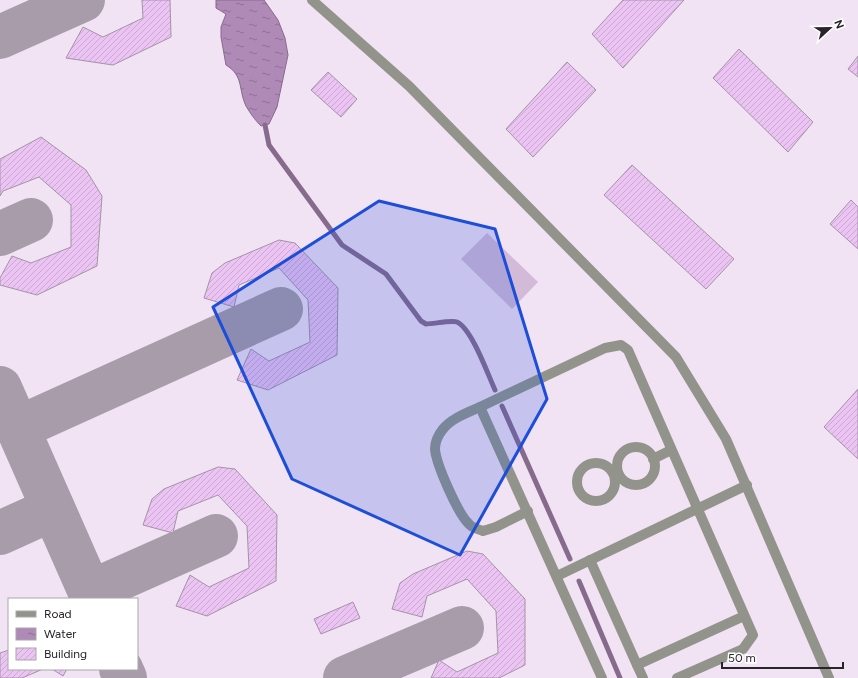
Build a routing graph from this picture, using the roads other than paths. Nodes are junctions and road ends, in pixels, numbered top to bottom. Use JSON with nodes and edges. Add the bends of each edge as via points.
{"nodes":[{"id":1,"x":312,"y":0,"type":"edge"},
{"id":2,"x":480,"y":407,"type":"junction"},
{"id":3,"x":671,"y":450,"type":"junction"},
{"id":4,"x":653,"y":459,"type":"junction"},
{"id":5,"x":747,"y":485,"type":"junction"},
{"id":6,"x":698,"y":508,"type":"junction"},
{"id":7,"x":528,"y":511,"type":"junction"},
{"id":8,"x":590,"y":560,"type":"junction"},
{"id":9,"x":557,"y":576,"type":"junction"},
{"id":10,"x":744,"y":616,"type":"junction"},
{"id":11,"x":637,"y":665,"type":"junction"},
{"id":12,"x":602,"y":678,"type":"edge"},
{"id":13,"x":643,"y":678,"type":"edge"},
{"id":14,"x":677,"y":678,"type":"edge"},
{"id":15,"x":829,"y":678,"type":"edge"}],
"edges":[{"from":1,"to":5,"type":"street","via":[[409,86],[676,357],[726,439]]},
{"from":2,"to":3,"type":"street","via":[[605,348],[621,345],[628,350]]},
{"from":2,"to":7,"type":"street"},
{"from":2,"to":7,"type":"street","via":[[443,428],[435,448],[438,465],[470,525],[482,531]]},
{"from":3,"to":4,"type":"street"},
{"from":3,"to":6,"type":"street"},
{"from":4,"to":4,"type":"street","via":[[640,447],[628,448],[619,455],[615,474],[630,485],[643,484],[652,476]]},
{"from":5,"to":6,"type":"street"},
{"from":5,"to":15,"type":"street"},
{"from":6,"to":8,"type":"street"},
{"from":6,"to":10,"type":"street"},
{"from":7,"to":9,"type":"street"},
{"from":8,"to":9,"type":"street"},
{"from":8,"to":11,"type":"street"},
{"from":9,"to":12,"type":"street"},
{"from":10,"to":11,"type":"street"},
{"from":10,"to":14,"type":"street","via":[[753,635],[742,649]]},
{"from":11,"to":13,"type":"street"}]}
